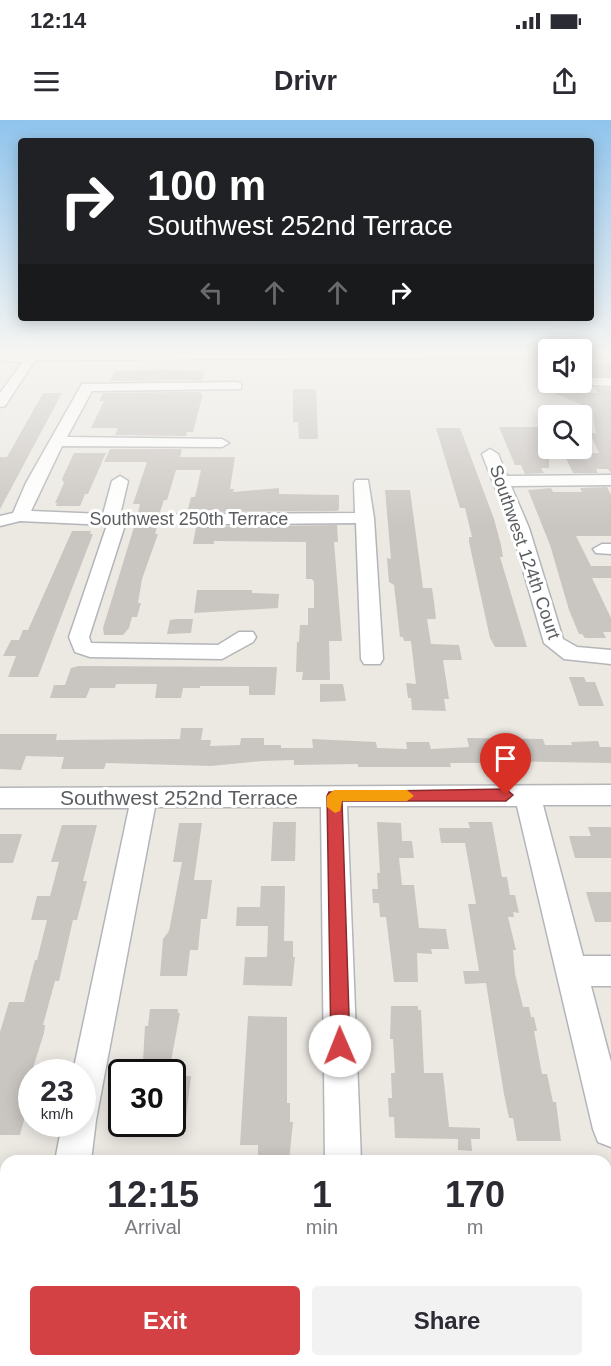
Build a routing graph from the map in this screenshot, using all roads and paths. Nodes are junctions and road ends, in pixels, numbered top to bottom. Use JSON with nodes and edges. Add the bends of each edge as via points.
{"nodes":[{"id":1,"x":74,"y":410,"type":"edge"},
{"id":2,"x":57,"y":441,"type":"junction"},
{"id":3,"x":222,"y":443,"type":"dead end"},
{"id":4,"x":490,"y":454,"type":"dead end"},
{"id":5,"x":611,"y":480,"type":"edge"},
{"id":6,"x":120,"y":481,"type":"dead end"},
{"id":7,"x":500,"y":481,"type":"junction"},
{"id":8,"x":362,"y":483,"type":"dead end"},
{"id":9,"x":8,"y":517,"type":"edge"},
{"id":10,"x":364,"y":518,"type":"junction"},
{"id":11,"x":115,"y":520,"type":"junction"},
{"id":12,"x":246,"y":637,"type":"dead end"},
{"id":13,"x":611,"y":657,"type":"edge"},
{"id":14,"x":372,"y":659,"type":"dead end"},
{"id":15,"x":527,"y":795,"type":"junction"},
{"id":16,"x":611,"y":795,"type":"edge"},
{"id":17,"x":334,"y":796,"type":"junction"},
{"id":18,"x":144,"y":797,"type":"junction"},
{"id":19,"x":0,"y":798,"type":"edge"},
{"id":20,"x":571,"y":971,"type":"junction"},
{"id":21,"x":611,"y":971,"type":"edge"},
{"id":22,"x":92,"y":1059,"type":"edge"},
{"id":23,"x":611,"y":1129,"type":"edge"},
{"id":24,"x":78,"y":1137,"type":"edge"},
{"id":25,"x":74,"y":1155,"type":"edge"},
{"id":26,"x":343,"y":1155,"type":"edge"}],
"edges":[{"from":1,"to":2,"type":"street"},
{"from":2,"to":3,"type":"street"},
{"from":2,"to":9,"type":"street"},
{"from":4,"to":7,"type":"street","name":"Southwest 124th Court"},
{"from":5,"to":7,"type":"street"},
{"from":6,"to":11,"type":"street","via":[[111,513]]},
{"from":7,"to":13,"type":"street","name":"Southwest 124th Court","via":[[520,528],[554,643],[585,657]]},
{"from":8,"to":10,"type":"street"},
{"from":9,"to":11,"type":"street","name":"Southwest 250th Terrace"},
{"from":10,"to":11,"type":"street","name":"Southwest 250th Terrace"},
{"from":10,"to":14,"type":"street"},
{"from":11,"to":12,"type":"street","via":[[79,637],[82,647],[222,652]]},
{"from":15,"to":16,"type":"street","name":"Southwest 252nd Terrace"},
{"from":15,"to":17,"type":"street","name":"Southwest 252nd Terrace"},
{"from":15,"to":20,"type":"street"},
{"from":17,"to":18,"type":"street","name":"Southwest 252nd Terrace"},
{"from":17,"to":26,"type":"street"},
{"from":18,"to":19,"type":"street","name":"Southwest 252nd Terrace"},
{"from":18,"to":22,"type":"street"},
{"from":20,"to":21,"type":"street"},
{"from":20,"to":23,"type":"street"},
{"from":24,"to":25,"type":"street"}]}
